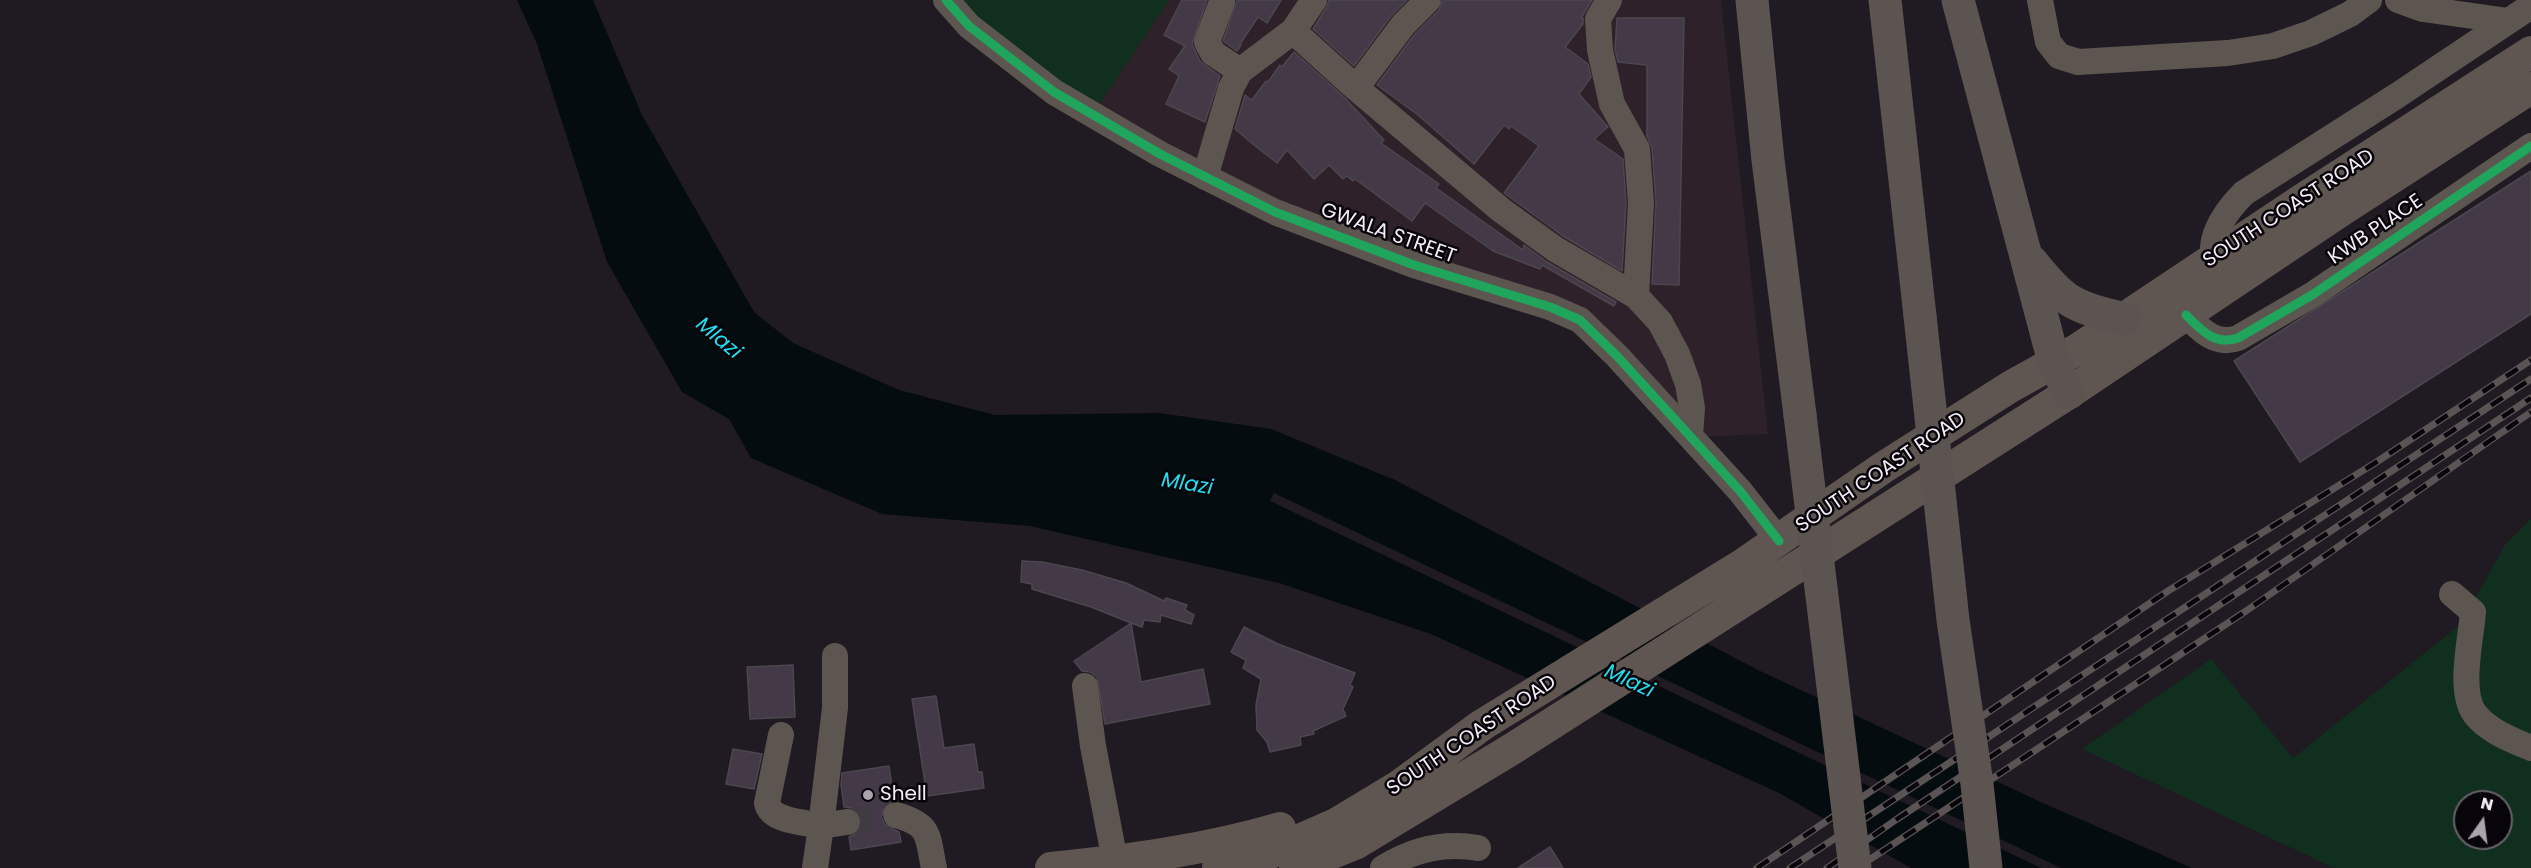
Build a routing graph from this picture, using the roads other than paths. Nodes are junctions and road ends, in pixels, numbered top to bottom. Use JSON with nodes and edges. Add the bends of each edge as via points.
{"nodes":[{"id":1,"x":946,"y":0,"type":"edge"},
{"id":2,"x":1314,"y":0,"type":"edge"},
{"id":3,"x":1428,"y":0,"type":"edge"},
{"id":4,"x":1609,"y":0,"type":"edge"},
{"id":5,"x":1752,"y":0,"type":"edge"},
{"id":6,"x":1885,"y":0,"type":"edge"},
{"id":7,"x":1958,"y":0,"type":"edge"},
{"id":8,"x":2040,"y":0,"type":"edge"},
{"id":9,"x":2369,"y":0,"type":"edge"},
{"id":10,"x":2398,"y":0,"type":"edge"},
{"id":11,"x":1222,"y":2,"type":"dead end"},
{"id":12,"x":2531,"y":6,"type":"edge"},
{"id":13,"x":2494,"y":13,"type":"edge"},
{"id":14,"x":1293,"y":30,"type":"junction"},
{"id":15,"x":2531,"y":52,"type":"edge"},
{"id":16,"x":1240,"y":71,"type":"junction"},
{"id":17,"x":1356,"y":88,"type":"junction"},
{"id":18,"x":2531,"y":88,"type":"edge"},
{"id":19,"x":2531,"y":146,"type":"edge"},
{"id":20,"x":1205,"y":177,"type":"junction"},
{"id":21,"x":2026,"y":255,"type":"junction"},
{"id":22,"x":2212,"y":260,"type":"junction"},
{"id":23,"x":2226,"y":288,"type":"junction"},
{"id":24,"x":1636,"y":296,"type":"junction"},
{"id":25,"x":2186,"y":315,"type":"junction"},
{"id":26,"x":2125,"y":318,"type":"junction"},
{"id":27,"x":2054,"y":362,"type":"junction"},
{"id":28,"x":2069,"y":393,"type":"junction"},
{"id":29,"x":1690,"y":436,"type":"junction"},
{"id":30,"x":1779,"y":541,"type":"junction"},
{"id":31,"x":2452,"y":594,"type":"dead end"},
{"id":32,"x":835,"y":656,"type":"dead end"},
{"id":33,"x":1085,"y":686,"type":"dead end"},
{"id":34,"x":781,"y":735,"type":"dead end"},
{"id":35,"x":1449,"y":747,"type":"junction"},
{"id":36,"x":2531,"y":748,"type":"edge"},
{"id":37,"x":896,"y":815,"type":"tunnel mouth"},
{"id":38,"x":847,"y":822,"type":"tunnel mouth"},
{"id":39,"x":821,"y":826,"type":"junction"},
{"id":40,"x":1355,"y":844,"type":"junction"},
{"id":41,"x":1478,"y":848,"type":"dead end"},
{"id":42,"x":1115,"y":861,"type":"junction"},
{"id":43,"x":815,"y":868,"type":"edge"},
{"id":44,"x":934,"y":868,"type":"edge"},
{"id":45,"x":1051,"y":868,"type":"edge"},
{"id":46,"x":1218,"y":868,"type":"edge"},
{"id":47,"x":1295,"y":868,"type":"edge"},
{"id":48,"x":1309,"y":868,"type":"edge"},
{"id":49,"x":1383,"y":868,"type":"edge"},
{"id":50,"x":1855,"y":868,"type":"edge"},
{"id":51,"x":1986,"y":868,"type":"edge"}],
"edges":[{"from":1,"to":20,"type":"street","name":"GWALA STREET","via":[[969,26],[1054,92]]},
{"from":2,"to":14,"type":"street"},
{"from":3,"to":17,"type":"street","via":[[1403,25]]},
{"from":4,"to":24,"type":"street","via":[[1598,18],[1600,50],[1612,104],[1637,149],[1641,203]]},
{"from":5,"to":50,"type":"highway","bridge":true},
{"from":6,"to":51,"type":"highway","bridge":true,"via":[[1953,620]]},
{"from":7,"to":21,"type":"highway"},
{"from":8,"to":9,"type":"street","via":[[2048,42],[2059,56],[2078,62],[2228,53],[2273,46],[2311,33]]},
{"from":10,"to":13,"type":"street","via":[[2423,9]]},
{"from":11,"to":16,"type":"street","via":[[1207,42],[1214,53]]},
{"from":12,"to":13,"type":"street"},
{"from":13,"to":22,"type":"street","via":[[2398,95],[2244,192],[2227,210],[2217,231]]},
{"from":14,"to":16,"type":"street"},
{"from":14,"to":17,"type":"street"},
{"from":15,"to":22,"type":"main road","name":"SOUTH COAST ROAD"},
{"from":16,"to":20,"type":"street","via":[[1231,88]]},
{"from":17,"to":24,"type":"street","via":[[1501,210],[1555,249]]},
{"from":18,"to":23,"type":"main road","name":"SOUTH COAST ROAD"},
{"from":19,"to":25,"type":"street","name":"KWB PLACE","via":[[2312,295],[2238,338],[2230,341],[2211,337]]},
{"from":20,"to":29,"type":"street","name":"GWALA STREET","via":[[1275,212],[1404,261],[1580,320]]},
{"from":21,"to":26,"type":"highway","via":[[2056,292],[2070,302]]},
{"from":21,"to":27,"type":"highway"},
{"from":22,"to":23,"type":"street"},
{"from":22,"to":26,"type":"main road","name":"SOUTH COAST ROAD"},
{"from":23,"to":25,"type":"main road","name":"SOUTH COAST ROAD"},
{"from":24,"to":29,"type":"street","via":[[1660,322],[1677,354],[1692,408]]},
{"from":25,"to":28,"type":"main road","name":"SOUTH COAST ROAD"},
{"from":26,"to":27,"type":"main road","name":"SOUTH COAST ROAD"},
{"from":27,"to":28,"type":"highway"},
{"from":27,"to":30,"type":"main road","name":"SOUTH COAST ROAD","via":[[1884,467]]},
{"from":28,"to":40,"type":"main road","name":"SOUTH COAST ROAD","via":[[1512,749]]},
{"from":29,"to":30,"type":"street","name":"GWALA STREET"},
{"from":30,"to":35,"type":"main road","name":"SOUTH COAST ROAD"},
{"from":31,"to":36,"type":"street","via":[[2473,612],[2466,689],[2474,713],[2494,730]]},
{"from":32,"to":39,"type":"street","via":[[835,708]]},
{"from":33,"to":42,"type":"street"},
{"from":34,"to":39,"type":"street","via":[[768,810],[776,816]]},
{"from":35,"to":42,"type":"main road","via":[[1322,816],[1205,848]]},
{"from":35,"to":46,"type":"main road","name":"SOUTH COAST ROAD","via":[[1399,786],[1336,824],[1270,853]]},
{"from":37,"to":44,"type":"street","via":[[918,822],[926,832]]},
{"from":38,"to":39,"type":"street"},
{"from":39,"to":43,"type":"street"},
{"from":40,"to":47,"type":"main road","name":"SOUTH COAST ROAD"},
{"from":40,"to":48,"type":"main road"},
{"from":41,"to":49,"type":"street","via":[[1457,844],[1432,848]]},
{"from":42,"to":45,"type":"main road"}]}
